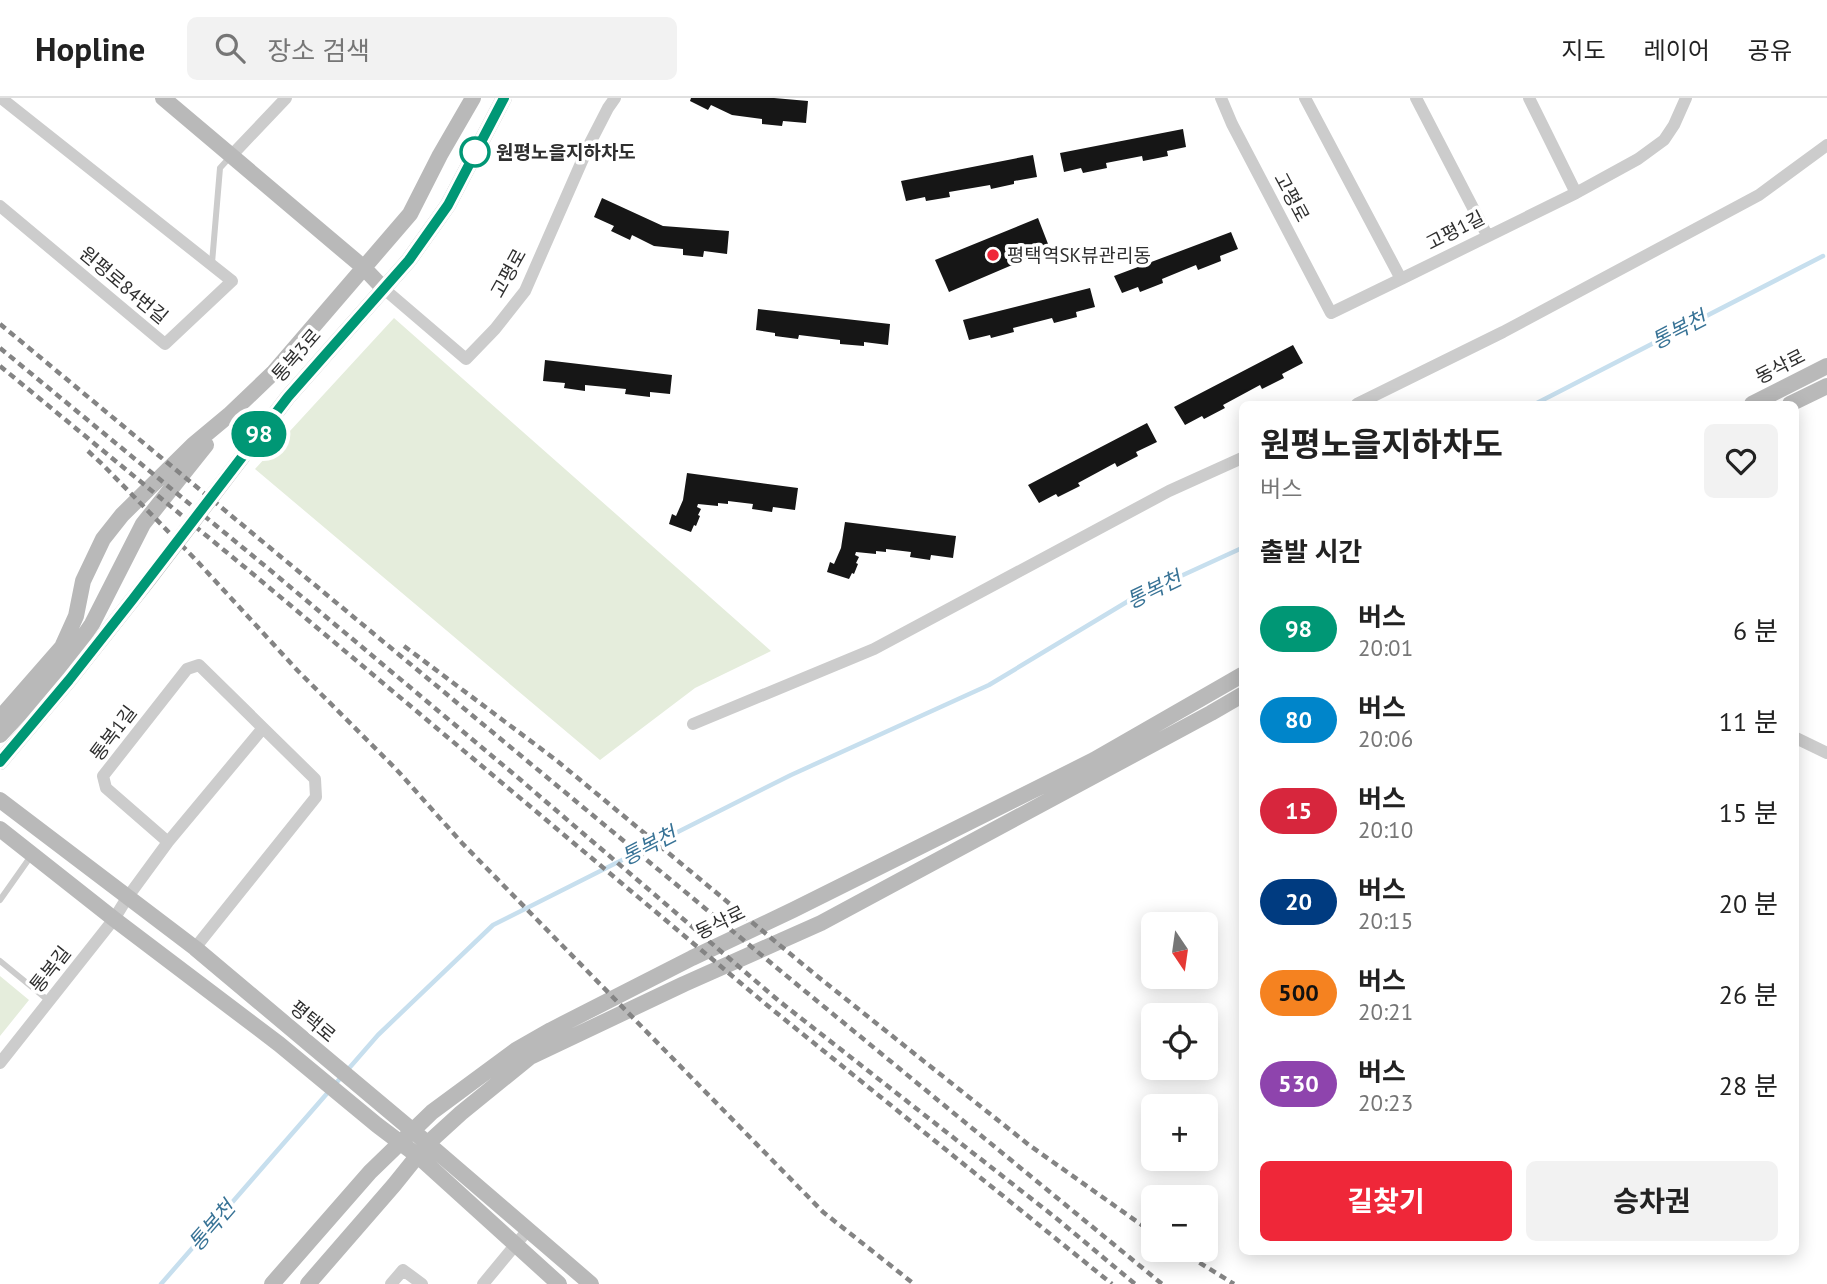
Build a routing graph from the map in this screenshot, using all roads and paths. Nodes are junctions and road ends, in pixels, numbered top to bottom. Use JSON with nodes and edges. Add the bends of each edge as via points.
{"nodes":[{"id":1,"x":1,"y":98,"type":"edge"},
{"id":2,"x":163,"y":98,"type":"edge"},
{"id":3,"x":286,"y":98,"type":"edge"},
{"id":4,"x":473,"y":98,"type":"edge"},
{"id":5,"x":503,"y":98,"type":"edge"},
{"id":6,"x":615,"y":98,"type":"edge"},
{"id":7,"x":1221,"y":98,"type":"edge"},
{"id":8,"x":1305,"y":98,"type":"edge"},
{"id":9,"x":1416,"y":98,"type":"edge"},
{"id":10,"x":1529,"y":98,"type":"edge"},
{"id":11,"x":1686,"y":98,"type":"edge"},
{"id":12,"x":1827,"y":145,"type":"edge"},
{"id":13,"x":231,"y":156,"type":"junction"},
{"id":14,"x":1576,"y":193,"type":"junction"},
{"id":15,"x":0,"y":206,"type":"edge"},
{"id":16,"x":1487,"y":235,"type":"junction"},
{"id":17,"x":212,"y":263,"type":"junction"},
{"id":18,"x":363,"y":267,"type":"junction"},
{"id":19,"x":1401,"y":279,"type":"junction"},
{"id":20,"x":383,"y":288,"type":"junction"},
{"id":21,"x":1331,"y":313,"type":"joint"},
{"id":22,"x":1827,"y":366,"type":"edge"},
{"id":23,"x":1827,"y":386,"type":"edge"},
{"id":24,"x":1363,"y":401,"type":"edge"},
{"id":25,"x":1758,"y":401,"type":"edge"},
{"id":26,"x":1796,"y":401,"type":"edge"},
{"id":27,"x":229,"y":415,"type":"junction"},
{"id":28,"x":1239,"y":459,"type":"edge"},
{"id":29,"x":1239,"y":677,"type":"edge"},
{"id":30,"x":1239,"y":697,"type":"edge"},
{"id":31,"x":0,"y":718,"type":"edge"},
{"id":32,"x":694,"y":724,"type":"dead end"},
{"id":33,"x":263,"y":728,"type":"junction"},
{"id":34,"x":0,"y":735,"type":"edge"},
{"id":35,"x":1799,"y":739,"type":"edge"},
{"id":36,"x":1827,"y":753,"type":"edge"},
{"id":37,"x":0,"y":762,"type":"edge"},
{"id":38,"x":0,"y":800,"type":"edge"},
{"id":39,"x":0,"y":829,"type":"edge"},
{"id":40,"x":168,"y":842,"type":"junction"},
{"id":41,"x":32,"y":854,"type":"junction"},
{"id":42,"x":127,"y":898,"type":"junction"},
{"id":43,"x":0,"y":900,"type":"edge"},
{"id":44,"x":114,"y":919,"type":"junction"},
{"id":45,"x":195,"y":948,"type":"junction"},
{"id":46,"x":0,"y":961,"type":"edge"},
{"id":47,"x":49,"y":1001,"type":"junction"},
{"id":48,"x":0,"y":1063,"type":"edge"},
{"id":49,"x":413,"y":1131,"type":"junction"},
{"id":50,"x":401,"y":1143,"type":"junction"},
{"id":51,"x":423,"y":1150,"type":"junction"},
{"id":52,"x":527,"y":1231,"type":"junction"},
{"id":53,"x":516,"y":1246,"type":"junction"},
{"id":54,"x":272,"y":1284,"type":"edge"},
{"id":55,"x":308,"y":1284,"type":"edge"},
{"id":56,"x":391,"y":1284,"type":"edge"},
{"id":57,"x":422,"y":1284,"type":"edge"},
{"id":58,"x":483,"y":1284,"type":"edge"},
{"id":59,"x":559,"y":1284,"type":"edge"},
{"id":60,"x":591,"y":1284,"type":"edge"}],
"edges":[{"from":1,"to":17,"type":"street","name":"원평로84번길"},
{"from":2,"to":13,"type":"street"},
{"from":3,"to":13,"type":"street"},
{"from":4,"to":18,"type":"street","name":"통복3로","via":[[410,214]]},
{"from":5,"to":20,"type":"street","name":"통복3로","via":[[448,205]]},
{"from":6,"to":20,"type":"street","name":"고평로","via":[[524,291],[466,359]]},
{"from":7,"to":21,"type":"street","name":"고평로"},
{"from":8,"to":19,"type":"street"},
{"from":9,"to":16,"type":"street"},
{"from":10,"to":14,"type":"street"},
{"from":11,"to":14,"type":"street","name":"고평1길","via":[[1664,140]]},
{"from":12,"to":24,"type":"street","via":[[1759,195]]},
{"from":13,"to":17,"type":"lane","via":[[220,168]]},
{"from":13,"to":18,"type":"street"},
{"from":14,"to":16,"type":"street","name":"고평1길"},
{"from":15,"to":17,"type":"street","name":"원평로84번길","via":[[165,344],[232,281]]},
{"from":16,"to":19,"type":"street","name":"고평1길"},
{"from":18,"to":20,"type":"street"},
{"from":18,"to":27,"type":"street","name":"통복3로","via":[[274,372]]},
{"from":19,"to":21,"type":"street","name":"고평1길"},
{"from":20,"to":37,"type":"street","name":"통복3로","via":[[288,397],[141,589]]},
{"from":22,"to":25,"type":"street","name":"동삭로"},
{"from":23,"to":26,"type":"street","name":"동삭로"},
{"from":27,"to":31,"type":"street","name":"통복3로","via":[[140,497],[103,539],[83,581],[76,616],[62,647]]},
{"from":27,"to":34,"type":"street","via":[[143,524],[92,624],[60,670]]},
{"from":28,"to":32,"type":"street","via":[[1169,491],[874,649]]},
{"from":29,"to":49,"type":"street","name":"동삭로","via":[[1094,760],[551,1030],[462,1088]]},
{"from":30,"to":51,"type":"street","via":[[821,923],[530,1057]]},
{"from":33,"to":40,"type":"street"},
{"from":33,"to":40,"type":"street","name":"통복1길","via":[[199,665],[187,669],[103,776],[106,788]]},
{"from":33,"to":45,"type":"street","name":"통복1길","via":[[315,779],[316,797]]},
{"from":35,"to":36,"type":"street"},
{"from":38,"to":42,"type":"street","name":"평택로"},
{"from":39,"to":41,"type":"street","name":"평택로"},
{"from":40,"to":42,"type":"street","name":"통복길"},
{"from":41,"to":43,"type":"lane"},
{"from":41,"to":44,"type":"street","name":"평택로"},
{"from":42,"to":44,"type":"street","name":"통복길"},
{"from":42,"to":45,"type":"street","name":"평택로"},
{"from":44,"to":47,"type":"street","name":"통복길"},
{"from":44,"to":50,"type":"street","name":"평택로"},
{"from":45,"to":49,"type":"street","name":"평택로"},
{"from":46,"to":47,"type":"lane"},
{"from":47,"to":48,"type":"street","name":"통복길"},
{"from":49,"to":50,"type":"street","name":"동삭로"},
{"from":49,"to":51,"type":"street","name":"평택로"},
{"from":50,"to":51,"type":"street","name":"평택로"},
{"from":50,"to":54,"type":"street","name":"동삭로"},
{"from":51,"to":52,"type":"street","name":"평택로"},
{"from":51,"to":53,"type":"street","name":"평택로"},
{"from":51,"to":55,"type":"street"},
{"from":52,"to":53,"type":"street"},
{"from":52,"to":60,"type":"street","name":"평택로"},
{"from":53,"to":58,"type":"street"},
{"from":53,"to":59,"type":"street","name":"평택로"},
{"from":56,"to":57,"type":"street","via":[[403,1270]]}]}
